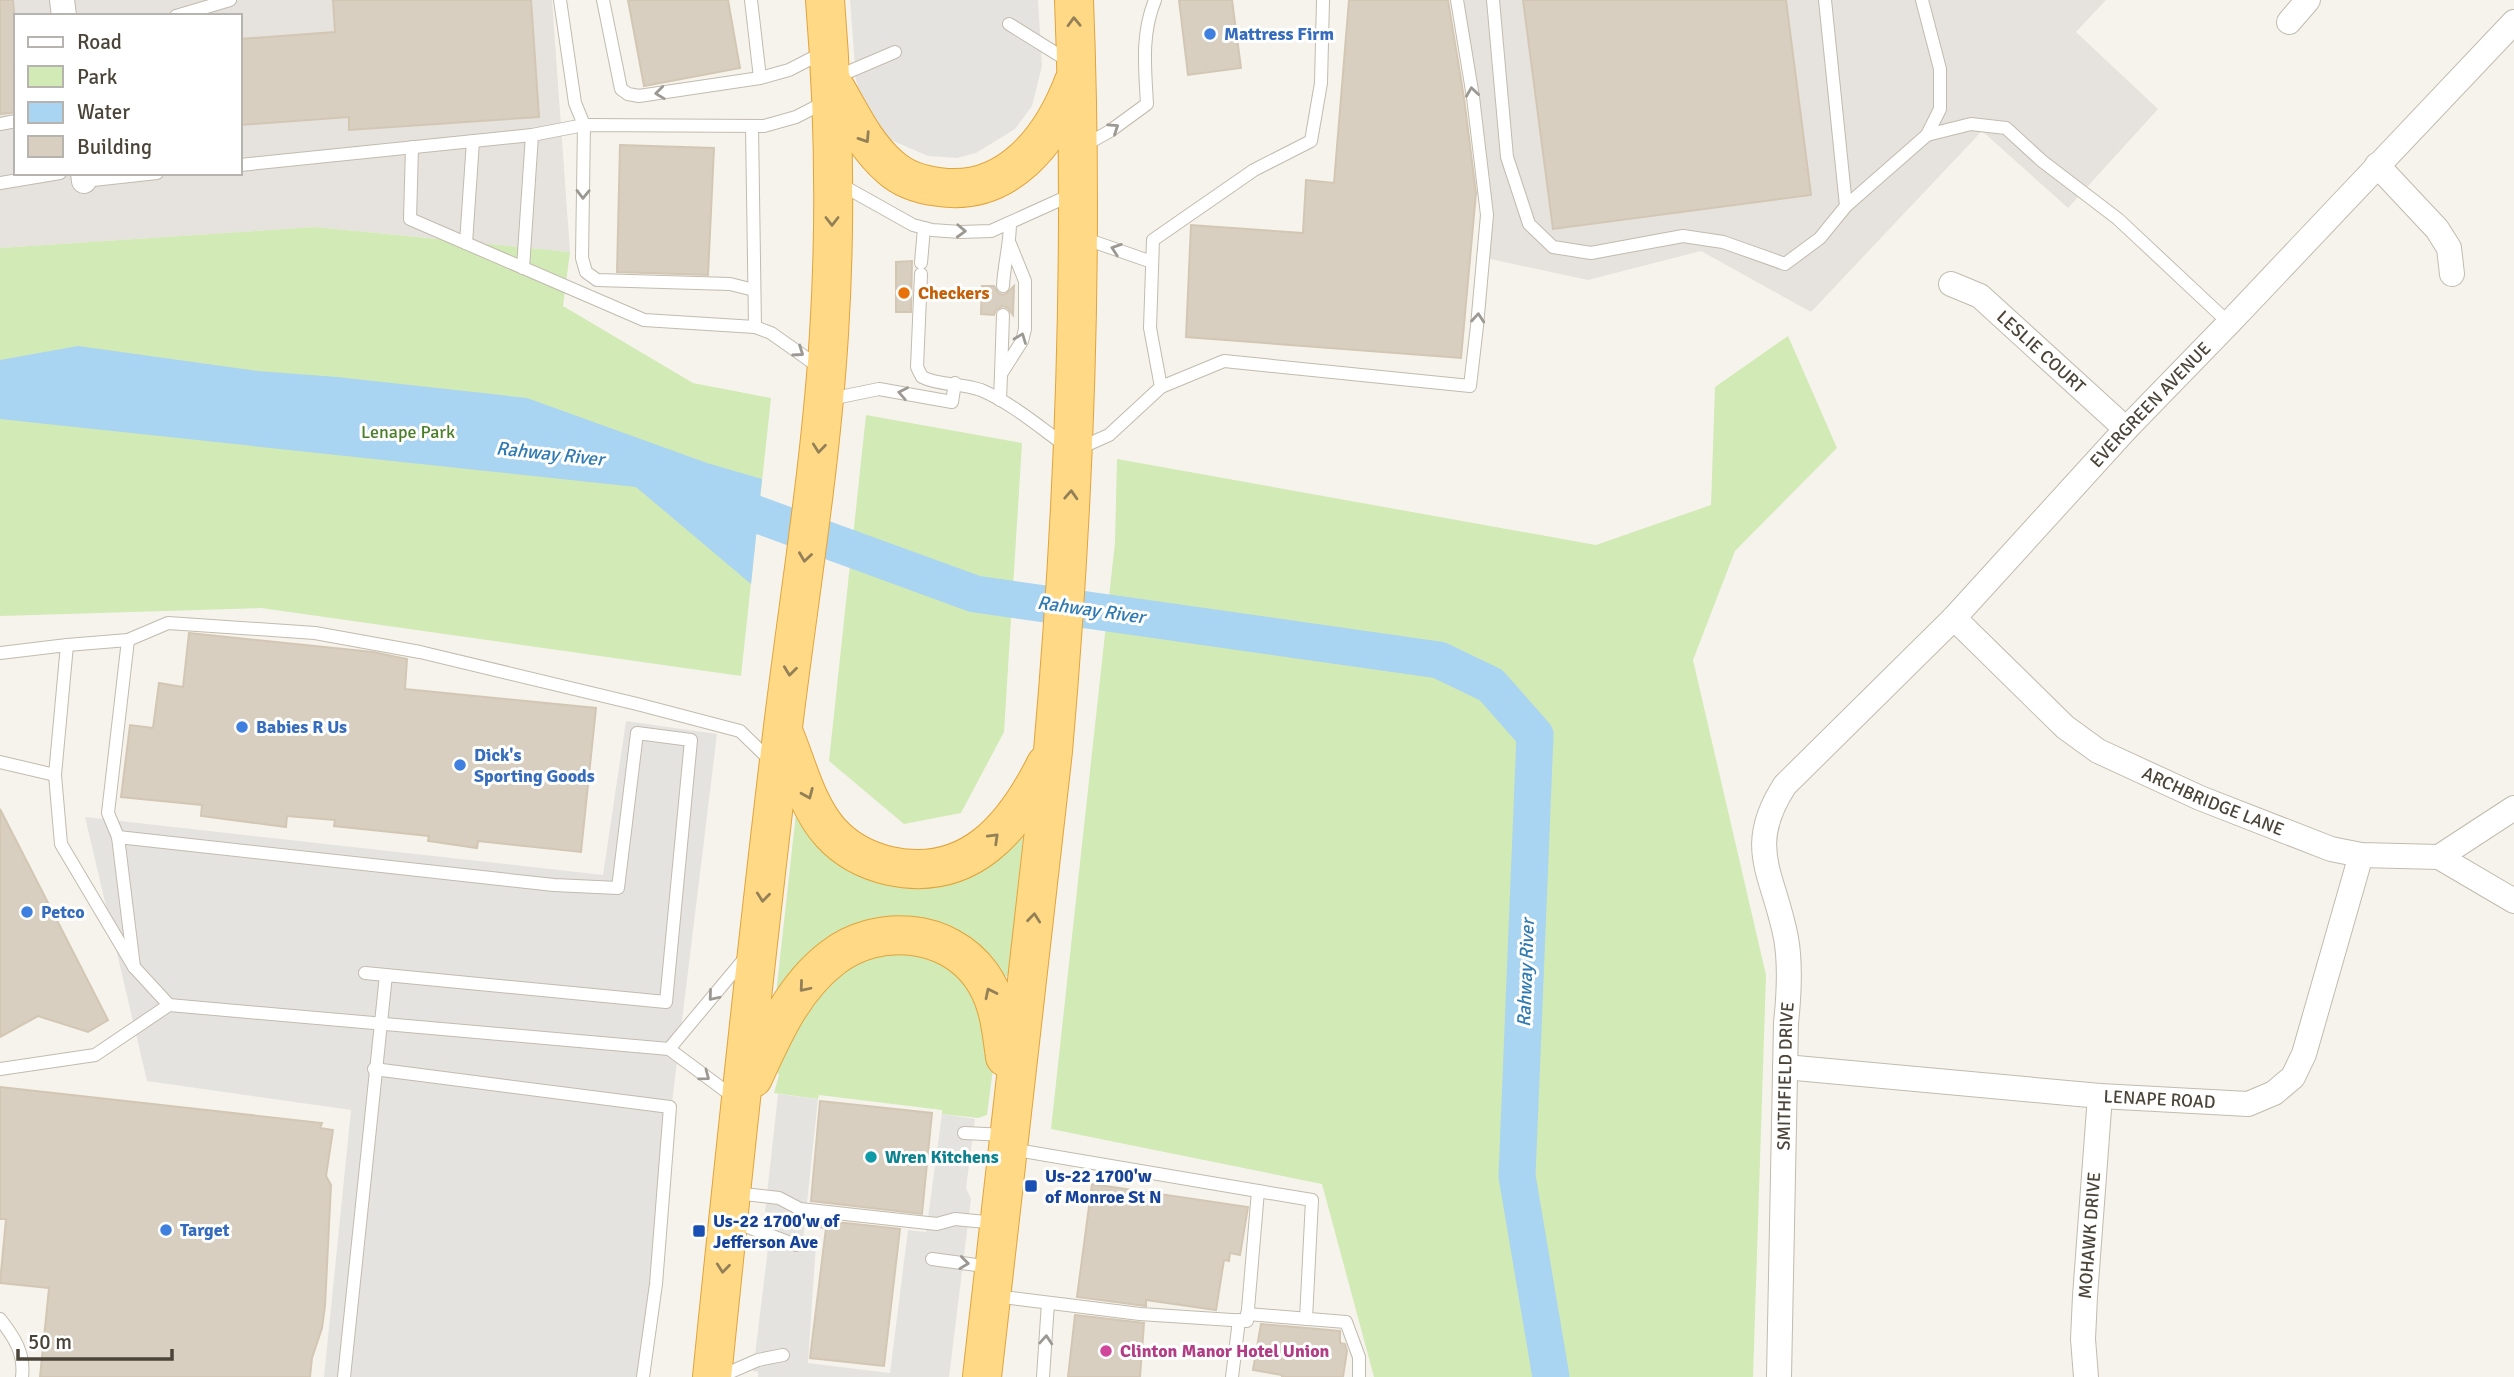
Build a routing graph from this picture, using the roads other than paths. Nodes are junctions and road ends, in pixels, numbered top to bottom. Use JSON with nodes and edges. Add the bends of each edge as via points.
{"nodes":[{"id":1,"x":230,"y":0,"type":"edge"},
{"id":2,"x":560,"y":0,"type":"edge"},
{"id":3,"x":603,"y":0,"type":"edge"},
{"id":4,"x":751,"y":0,"type":"edge"},
{"id":5,"x":825,"y":0,"type":"edge"},
{"id":6,"x":1074,"y":0,"type":"edge"},
{"id":7,"x":1155,"y":0,"type":"edge"},
{"id":8,"x":1323,"y":0,"type":"edge"},
{"id":9,"x":1457,"y":0,"type":"edge"},
{"id":10,"x":1493,"y":0,"type":"edge"},
{"id":11,"x":1825,"y":0,"type":"edge"},
{"id":12,"x":1922,"y":0,"type":"edge"},
{"id":13,"x":2308,"y":0,"type":"edge"},
{"id":14,"x":183,"y":14,"type":"edge"},
{"id":15,"x":2289,"y":22,"type":"dead end"},
{"id":16,"x":2514,"y":22,"type":"edge"},
{"id":17,"x":1009,"y":24,"type":"dead end"},
{"id":18,"x":895,"y":52,"type":"dead end"},
{"id":19,"x":1076,"y":71,"type":"junction"},
{"id":20,"x":830,"y":76,"type":"junction"},
{"id":21,"x":760,"y":78,"type":"junction"},
{"id":22,"x":584,"y":125,"type":"junction"},
{"id":23,"x":752,"y":126,"type":"junction"},
{"id":24,"x":532,"y":135,"type":"junction"},
{"id":25,"x":1927,"y":135,"type":"junction"},
{"id":26,"x":473,"y":141,"type":"junction"},
{"id":27,"x":412,"y":147,"type":"junction"},
{"id":28,"x":1078,"y":149,"type":"junction"},
{"id":29,"x":242,"y":165,"type":"edge"},
{"id":30,"x":2377,"y":166,"type":"junction"},
{"id":31,"x":48,"y":175,"type":"edge"},
{"id":32,"x":120,"y":175,"type":"edge"},
{"id":33,"x":84,"y":177,"type":"edge"},
{"id":34,"x":832,"y":179,"type":"junction"},
{"id":35,"x":0,"y":183,"type":"edge"},
{"id":36,"x":1079,"y":192,"type":"junction"},
{"id":37,"x":1846,"y":206,"type":"junction"},
{"id":38,"x":1010,"y":223,"type":"junction"},
{"id":39,"x":924,"y":228,"type":"junction"},
{"id":40,"x":1079,"y":236,"type":"junction"},
{"id":41,"x":466,"y":243,"type":"junction"},
{"id":42,"x":1010,"y":244,"type":"junction"},
{"id":43,"x":1152,"y":262,"type":"junction"},
{"id":44,"x":523,"y":268,"type":"junction"},
{"id":45,"x":2452,"y":274,"type":"dead end"},
{"id":46,"x":1951,"y":284,"type":"dead end"},
{"id":47,"x":1003,"y":286,"type":"dead end"},
{"id":48,"x":754,"y":290,"type":"junction"},
{"id":49,"x":1003,"y":315,"type":"dead end"},
{"id":50,"x":2230,"y":323,"type":"junction"},
{"id":51,"x":755,"y":327,"type":"junction"},
{"id":52,"x":1001,"y":374,"type":"junction"},
{"id":53,"x":955,"y":383,"type":"junction"},
{"id":54,"x":825,"y":386,"type":"junction"},
{"id":55,"x":1161,"y":387,"type":"junction"},
{"id":56,"x":1000,"y":400,"type":"junction"},
{"id":57,"x":2126,"y":429,"type":"junction"},
{"id":58,"x":1073,"y":451,"type":"junction"},
{"id":59,"x":1954,"y":618,"type":"junction"},
{"id":60,"x":128,"y":640,"type":"junction"},
{"id":61,"x":67,"y":645,"type":"junction"},
{"id":62,"x":0,"y":653,"type":"edge"},
{"id":63,"x":783,"y":730,"type":"junction"},
{"id":64,"x":1053,"y":751,"type":"junction"},
{"id":65,"x":0,"y":762,"type":"edge"},
{"id":66,"x":778,"y":768,"type":"junction"},
{"id":67,"x":55,"y":775,"type":"junction"},
{"id":68,"x":1785,"y":785,"type":"joint"},
{"id":69,"x":2514,"y":808,"type":"edge"},
{"id":70,"x":118,"y":837,"type":"junction"},
{"id":71,"x":2361,"y":855,"type":"junction"},
{"id":72,"x":2439,"y":857,"type":"junction"},
{"id":73,"x":2514,"y":901,"type":"edge"},
{"id":74,"x":757,"y":944,"type":"junction"},
{"id":75,"x":134,"y":967,"type":"junction"},
{"id":76,"x":365,"y":972,"type":"dead end"},
{"id":77,"x":386,"y":975,"type":"junction"},
{"id":78,"x":169,"y":1004,"type":"junction"},
{"id":79,"x":379,"y":1023,"type":"junction"},
{"id":80,"x":669,"y":1049,"type":"junction"},
{"id":81,"x":1785,"y":1067,"type":"junction"},
{"id":82,"x":0,"y":1069,"type":"edge"},
{"id":83,"x":374,"y":1069,"type":"junction"},
{"id":84,"x":2101,"y":1096,"type":"junction"},
{"id":85,"x":741,"y":1103,"type":"junction"},
{"id":86,"x":1010,"y":1130,"type":"junction"},
{"id":87,"x":964,"y":1133,"type":"dead end"},
{"id":88,"x":1258,"y":1191,"type":"junction"},
{"id":89,"x":730,"y":1206,"type":"junction"},
{"id":90,"x":999,"y":1223,"type":"junction"},
{"id":91,"x":796,"y":1245,"type":"dead end"},
{"id":92,"x":932,"y":1259,"type":"dead end"},
{"id":93,"x":993,"y":1281,"type":"junction"},
{"id":94,"x":1048,"y":1303,"type":"junction"},
{"id":95,"x":1243,"y":1317,"type":"junction"},
{"id":96,"x":0,"y":1319,"type":"edge"},
{"id":97,"x":1306,"y":1319,"type":"junction"},
{"id":98,"x":783,"y":1356,"type":"dead end"},
{"id":99,"x":22,"y":1377,"type":"edge"},
{"id":100,"x":344,"y":1377,"type":"edge"},
{"id":101,"x":643,"y":1377,"type":"edge"},
{"id":102,"x":712,"y":1377,"type":"edge"},
{"id":103,"x":719,"y":1377,"type":"edge"},
{"id":104,"x":982,"y":1377,"type":"edge"},
{"id":105,"x":1043,"y":1377,"type":"edge"},
{"id":106,"x":1232,"y":1377,"type":"edge"},
{"id":107,"x":1359,"y":1377,"type":"edge"},
{"id":108,"x":1779,"y":1377,"type":"edge"},
{"id":109,"x":2086,"y":1377,"type":"edge"}],
"edges":[{"from":1,"to":14,"type":"lane"},
{"from":2,"to":22,"type":"lane","via":[[575,103]]},
{"from":21,"to":3,"type":"lane","one_way":true,"via":[[628,94],[621,89]]},
{"from":4,"to":21,"type":"lane"},
{"from":5,"to":20,"type":"highway"},
{"from":19,"to":6,"type":"highway","one_way":true},
{"from":28,"to":7,"type":"lane","one_way":true,"via":[[1147,104],[1144,50],[1147,19]]},
{"from":8,"to":43,"type":"lane","via":[[1321,83],[1311,141],[1254,170],[1153,240]]},
{"from":55,"to":9,"type":"lane","one_way":true,"via":[[1224,361],[1470,386],[1487,215]]},
{"from":10,"to":37,"type":"lane","via":[[1507,156],[1529,224],[1553,247],[1591,253],[1683,236],[1723,242],[1786,264],[1821,238]]},
{"from":11,"to":37,"type":"lane"},
{"from":12,"to":25,"type":"lane","via":[[1940,69],[1941,109]]},
{"from":13,"to":15,"type":"street"},
{"from":16,"to":30,"type":"street","name":"EVERGREEN AVENUE"},
{"from":17,"to":19,"type":"lane"},
{"from":18,"to":20,"type":"lane"},
{"from":20,"to":19,"type":"highway","one_way":true,"via":[[864,138],[892,170],[929,186],[957,188],[993,181],[1024,160],[1059,115]]},
{"from":19,"to":28,"type":"highway"},
{"from":20,"to":21,"type":"lane","via":[[789,70]]},
{"from":20,"to":23,"type":"lane","via":[[785,121]]},
{"from":20,"to":34,"type":"highway"},
{"from":22,"to":23,"type":"lane"},
{"from":22,"to":24,"type":"lane"},
{"from":22,"to":48,"type":"lane","one_way":true,"via":[[582,258],[586,272],[597,280],[730,284]]},
{"from":23,"to":48,"type":"lane"},
{"from":24,"to":26,"type":"lane"},
{"from":24,"to":44,"type":"lane"},
{"from":25,"to":37,"type":"lane"},
{"from":25,"to":50,"type":"lane","via":[[1972,124],[2006,128],[2118,219]]},
{"from":26,"to":27,"type":"lane"},
{"from":26,"to":41,"type":"lane"},
{"from":27,"to":29,"type":"lane"},
{"from":27,"to":41,"type":"lane","via":[[410,219]]},
{"from":28,"to":36,"type":"highway"},
{"from":30,"to":45,"type":"street","via":[[2437,229],[2449,248]]},
{"from":30,"to":50,"type":"street","name":"EVERGREEN AVENUE"},
{"from":31,"to":35,"type":"lane"},
{"from":32,"to":33,"type":"lane"},
{"from":34,"to":39,"type":"lane"},
{"from":34,"to":54,"type":"highway","one_way":true},
{"from":36,"to":38,"type":"lane"},
{"from":36,"to":40,"type":"highway"},
{"from":39,"to":38,"type":"lane","one_way":true,"via":[[983,232]]},
{"from":38,"to":42,"type":"lane"},
{"from":39,"to":53,"type":"lane","via":[[918,373],[934,381]]},
{"from":43,"to":40,"type":"lane","one_way":true},
{"from":40,"to":58,"type":"highway"},
{"from":41,"to":44,"type":"lane"},
{"from":42,"to":47,"type":"lane"},
{"from":52,"to":42,"type":"lane","one_way":true,"via":[[1026,328],[1025,281]]},
{"from":43,"to":55,"type":"lane","via":[[1150,328]]},
{"from":44,"to":51,"type":"lane","via":[[644,320]]},
{"from":46,"to":57,"type":"street","name":"LESLIE COURT","via":[[1980,296]]},
{"from":48,"to":51,"type":"lane"},
{"from":49,"to":52,"type":"lane"},
{"from":50,"to":57,"type":"street","name":"EVERGREEN AVENUE"},
{"from":51,"to":54,"type":"lane","one_way":true,"via":[[771,333]]},
{"from":52,"to":56,"type":"lane"},
{"from":53,"to":54,"type":"lane","one_way":true,"via":[[952,402],[879,389]]},
{"from":53,"to":56,"type":"lane"},
{"from":54,"to":63,"type":"highway","one_way":true},
{"from":55,"to":58,"type":"lane","via":[[1109,435]]},
{"from":56,"to":58,"type":"lane"},
{"from":57,"to":59,"type":"street","name":"EVERGREEN AVENUE"},
{"from":64,"to":58,"type":"highway","one_way":true},
{"from":59,"to":68,"type":"street","name":"EVERGREEN AVENUE"},
{"from":59,"to":71,"type":"street","name":"ARCHBRIDGE LANE","via":[[2065,727],[2098,751],[2285,832]]},
{"from":60,"to":61,"type":"lane"},
{"from":60,"to":66,"type":"lane","via":[[168,623],[315,633],[420,652],[740,731]]},
{"from":60,"to":70,"type":"lane","via":[[108,813]]},
{"from":61,"to":62,"type":"lane"},
{"from":61,"to":67,"type":"lane"},
{"from":63,"to":64,"type":"highway","one_way":true,"via":[[814,808],[830,832],[863,856],[912,869],[952,865],[987,845],[1023,805]]},
{"from":63,"to":66,"type":"highway"},
{"from":86,"to":64,"type":"highway","one_way":true},
{"from":65,"to":67,"type":"lane"},
{"from":66,"to":74,"type":"highway","one_way":true},
{"from":67,"to":75,"type":"lane","via":[[61,844]]},
{"from":68,"to":81,"type":"street","name":"SMITHFIELD DRIVE","via":[[1766,821],[1763,842],[1763,862],[1781,915],[1789,966]]},
{"from":69,"to":72,"type":"street"},
{"from":70,"to":75,"type":"lane"},
{"from":70,"to":77,"type":"lane","via":[[554,885],[618,888],[637,733],[691,740],[666,1002]]},
{"from":71,"to":72,"type":"street","name":"ARCHBRIDGE LANE"},
{"from":71,"to":84,"type":"street","name":"LENAPE ROAD","via":[[2304,1054],[2293,1077],[2274,1093],[2248,1104]]},
{"from":72,"to":73,"type":"street","name":"ARCHBRIDGE LANE"},
{"from":74,"to":80,"type":"lane","one_way":true},
{"from":74,"to":85,"type":"highway"},
{"from":75,"to":78,"type":"lane"},
{"from":76,"to":77,"type":"lane"},
{"from":77,"to":79,"type":"lane"},
{"from":78,"to":79,"type":"lane"},
{"from":78,"to":82,"type":"lane","via":[[95,1055]]},
{"from":79,"to":80,"type":"lane"},
{"from":79,"to":83,"type":"lane"},
{"from":80,"to":85,"type":"lane","one_way":true},
{"from":81,"to":84,"type":"street","name":"LENAPE ROAD"},
{"from":81,"to":108,"type":"street","name":"SMITHFIELD DRIVE"},
{"from":83,"to":100,"type":"lane"},
{"from":83,"to":101,"type":"lane","via":[[670,1107],[656,1284]]},
{"from":84,"to":109,"type":"street","name":"MOHAWK DRIVE","via":[[2085,1296]]},
{"from":86,"to":85,"type":"highway","one_way":true,"via":[[1000,1020],[981,975],[939,942],[910,935],[877,937],[844,949],[818,970],[783,1017]]},
{"from":85,"to":89,"type":"highway"},
{"from":86,"to":87,"type":"lane"},
{"from":86,"to":88,"type":"lane"},
{"from":86,"to":90,"type":"highway"},
{"from":88,"to":95,"type":"lane"},
{"from":88,"to":97,"type":"lane","via":[[1312,1200]]},
{"from":89,"to":90,"type":"lane","via":[[779,1198],[800,1209],[937,1224],[955,1219]]},
{"from":89,"to":91,"type":"lane"},
{"from":89,"to":102,"type":"highway","one_way":true},
{"from":90,"to":93,"type":"highway"},
{"from":92,"to":93,"type":"lane","one_way":true},
{"from":93,"to":94,"type":"lane"},
{"from":93,"to":104,"type":"highway"},
{"from":94,"to":95,"type":"lane","via":[[1140,1314]]},
{"from":105,"to":94,"type":"lane","one_way":true},
{"from":95,"to":97,"type":"lane"},
{"from":95,"to":106,"type":"lane"},
{"from":96,"to":99,"type":"lane","via":[[16,1340],[24,1364]]},
{"from":97,"to":107,"type":"lane","via":[[1346,1322],[1359,1357]]},
{"from":98,"to":103,"type":"lane","via":[[758,1360]]}]}
